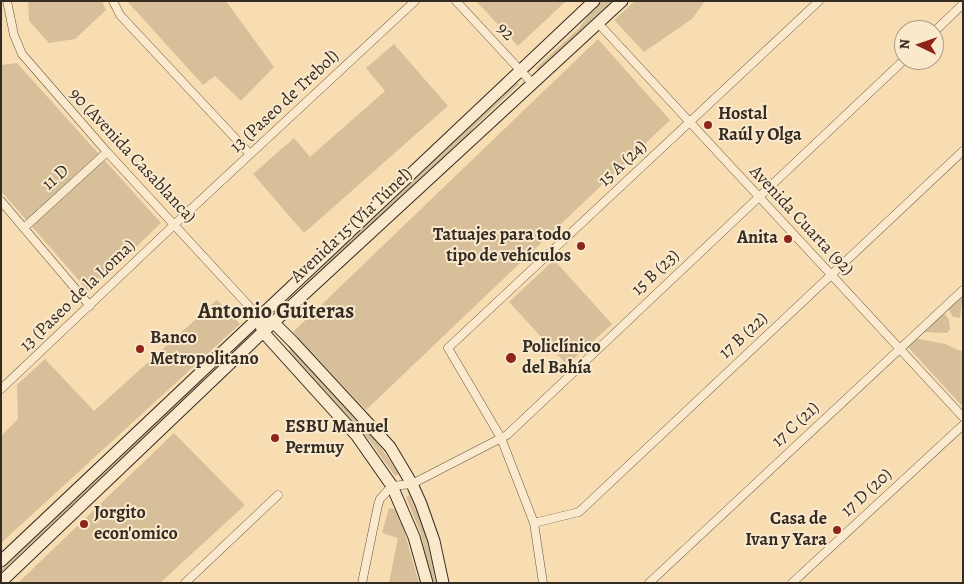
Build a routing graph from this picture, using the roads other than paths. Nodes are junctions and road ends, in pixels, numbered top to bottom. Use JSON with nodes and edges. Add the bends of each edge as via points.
{"nodes":[{"id":1,"x":7,"y":1,"type":"edge"},
{"id":2,"x":113,"y":1,"type":"edge"},
{"id":3,"x":415,"y":1,"type":"edge"},
{"id":4,"x":456,"y":1,"type":"edge"},
{"id":5,"x":594,"y":1,"type":"edge"},
{"id":6,"x":622,"y":1,"type":"edge"},
{"id":7,"x":819,"y":1,"type":"edge"},
{"id":8,"x":963,"y":4,"type":"edge"},
{"id":9,"x":944,"y":22,"type":"edge"},
{"id":10,"x":598,"y":23,"type":"junction"},
{"id":11,"x":894,"y":69,"type":"edge"},
{"id":12,"x":521,"y":70,"type":"junction"},
{"id":13,"x":532,"y":84,"type":"junction"},
{"id":14,"x":690,"y":122,"type":"junction"},
{"id":15,"x":963,"y":151,"type":"edge"},
{"id":16,"x":107,"y":152,"type":"junction"},
{"id":17,"x":250,"y":154,"type":"junction"},
{"id":18,"x":759,"y":197,"type":"junction"},
{"id":19,"x":1,"y":201,"type":"edge"},
{"id":20,"x":174,"y":224,"type":"junction"},
{"id":21,"x":25,"y":227,"type":"junction"},
{"id":22,"x":831,"y":275,"type":"junction"},
{"id":23,"x":963,"y":290,"type":"edge"},
{"id":24,"x":90,"y":306,"type":"junction"},
{"id":25,"x":259,"y":317,"type":"junction"},
{"id":26,"x":273,"y":322,"type":"junction"},
{"id":27,"x":263,"y":332,"type":"junction"},
{"id":28,"x":900,"y":349,"type":"junction"},
{"id":29,"x":1,"y":389,"type":"edge"},
{"id":30,"x":963,"y":417,"type":"edge"},
{"id":31,"x":963,"y":425,"type":"edge"},
{"id":32,"x":501,"y":438,"type":"junction"},
{"id":33,"x":412,"y":484,"type":"junction"},
{"id":34,"x":392,"y":486,"type":"junction"},
{"id":35,"x":278,"y":495,"type":"dead end"},
{"id":36,"x":534,"y":523,"type":"junction"},
{"id":37,"x":1,"y":561,"type":"edge"},
{"id":38,"x":1,"y":582,"type":"edge"},
{"id":39,"x":185,"y":583,"type":"edge"},
{"id":40,"x":362,"y":583,"type":"edge"},
{"id":41,"x":427,"y":583,"type":"edge"},
{"id":42,"x":443,"y":583,"type":"edge"},
{"id":43,"x":543,"y":583,"type":"edge"},
{"id":44,"x":649,"y":583,"type":"edge"},
{"id":45,"x":792,"y":583,"type":"edge"}],
"edges":[{"from":1,"to":16,"type":"street","name":"90 (Avenida Casablanca)","via":[[14,35],[22,54]]},
{"from":2,"to":17,"type":"street","via":[[120,15]]},
{"from":3,"to":17,"type":"street","name":"13 (Paseo de Trebol)"},
{"from":4,"to":12,"type":"street","name":"92"},
{"from":5,"to":12,"type":"main road","name":"Avenida 15 (Vía Túnel)"},
{"from":6,"to":10,"type":"main road","name":"Avenida 15 (Vía Túnel)"},
{"from":7,"to":14,"type":"street","name":"15 A (24)"},
{"from":8,"to":9,"type":"street"},
{"from":10,"to":13,"type":"main road","name":"Avenida 15 (Vía Túnel)"},
{"from":10,"to":14,"type":"street","name":"Avenida Cuarta (92)"},
{"from":11,"to":18,"type":"street","name":"15 B (23)"},
{"from":12,"to":13,"type":"street","name":"92"},
{"from":12,"to":25,"type":"main road","name":"Avenida 15 (Vía Túnel)"},
{"from":13,"to":26,"type":"main road","name":"Avenida 15 (Vía Túnel)"},
{"from":14,"to":18,"type":"street","name":"Avenida Cuarta (92)"},
{"from":14,"to":32,"type":"street","name":"15 A (24)","via":[[448,348]]},
{"from":15,"to":22,"type":"street","name":"17 B (22)"},
{"from":16,"to":20,"type":"street","name":"90 (Avenida Casablanca)"},
{"from":16,"to":21,"type":"street","name":"11 D"},
{"from":17,"to":20,"type":"street","name":"13 (Paseo de Trebol)"},
{"from":18,"to":22,"type":"street","name":"Avenida Cuarta (92)"},
{"from":18,"to":32,"type":"street","name":"15 B (23)"},
{"from":19,"to":21,"type":"street"},
{"from":20,"to":24,"type":"street","name":"13 (Paseo de la Loma)"},
{"from":20,"to":25,"type":"street","name":"90 (Avenida Casablanca)"},
{"from":21,"to":24,"type":"street"},
{"from":22,"to":28,"type":"street","name":"Avenida Cuarta (92)"},
{"from":22,"to":36,"type":"street","name":"17 B (22)","via":[[580,512]]},
{"from":23,"to":28,"type":"street","name":"17 C (21)"},
{"from":24,"to":29,"type":"street","name":"13 (Paseo de la Loma)"},
{"from":25,"to":26,"type":"main road"},
{"from":25,"to":27,"type":"main road"},
{"from":25,"to":37,"type":"main road","name":"Avenida 15 (Vía Túnel)"},
{"from":26,"to":27,"type":"main road","name":"Avenida 15 (Vía Túnel)"},
{"from":26,"to":33,"type":"main road","via":[[369,422],[390,447]]},
{"from":27,"to":34,"type":"main road","via":[[357,436]]},
{"from":27,"to":38,"type":"main road","name":"Avenida 15 (Vía Túnel)"},
{"from":28,"to":30,"type":"street","name":"Avenida Cuarta (92)"},
{"from":28,"to":44,"type":"street","name":"17 C (21)"},
{"from":31,"to":45,"type":"street","name":"17 D (20)"},
{"from":32,"to":33,"type":"street","name":"15 B (23)"},
{"from":32,"to":36,"type":"street"},
{"from":33,"to":34,"type":"street"},
{"from":33,"to":42,"type":"main road","via":[[434,541]]},
{"from":34,"to":40,"type":"street","via":[[378,505]]},
{"from":34,"to":41,"type":"main road","via":[[414,537]]},
{"from":35,"to":39,"type":"street"},
{"from":36,"to":43,"type":"street"}]}
